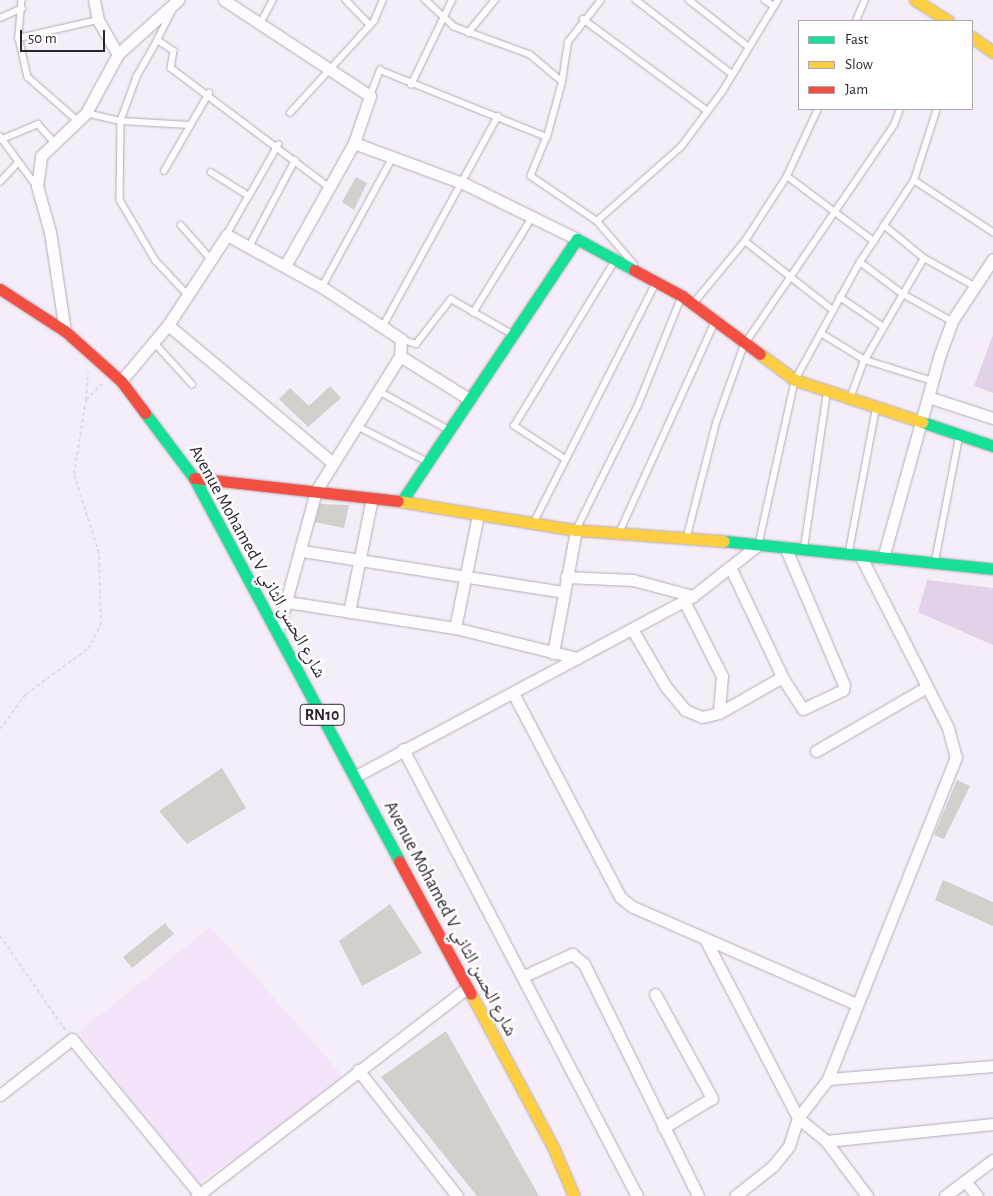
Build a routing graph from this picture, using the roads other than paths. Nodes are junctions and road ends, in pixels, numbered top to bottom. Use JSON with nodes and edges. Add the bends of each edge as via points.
{"nodes":[{"id":1,"x":22,"y":0,"type":"edge"},
{"id":2,"x":94,"y":0,"type":"edge"},
{"id":3,"x":224,"y":0,"type":"edge"},
{"id":4,"x":273,"y":0,"type":"edge"},
{"id":5,"x":346,"y":0,"type":"edge"},
{"id":6,"x":383,"y":0,"type":"edge"},
{"id":7,"x":425,"y":0,"type":"edge"},
{"id":8,"x":452,"y":0,"type":"edge"},
{"id":9,"x":496,"y":0,"type":"edge"},
{"id":10,"x":601,"y":0,"type":"edge"},
{"id":11,"x":636,"y":0,"type":"edge"},
{"id":12,"x":689,"y":0,"type":"edge"},
{"id":13,"x":766,"y":0,"type":"edge"},
{"id":14,"x":778,"y":0,"type":"edge"},
{"id":15,"x":865,"y":0,"type":"edge"},
{"id":16,"x":916,"y":0,"type":"edge"},
{"id":17,"x":177,"y":2,"type":"edge"},
{"id":18,"x":774,"y":6,"type":"junction"},
{"id":19,"x":22,"y":8,"type":"junction"},
{"id":20,"x":444,"y":15,"type":"junction"},
{"id":21,"x":0,"y":18,"type":"edge"},
{"id":22,"x":583,"y":19,"type":"junction"},
{"id":23,"x":98,"y":20,"type":"junction"},
{"id":24,"x":856,"y":20,"type":"edge"},
{"id":25,"x":946,"y":20,"type":"edge"},
{"id":26,"x":260,"y":24,"type":"junction"},
{"id":27,"x":370,"y":25,"type":"junction"},
{"id":28,"x":468,"y":32,"type":"junction"},
{"id":29,"x":20,"y":38,"type":"junction"},
{"id":30,"x":973,"y":38,"type":"edge"},
{"id":31,"x":158,"y":40,"type":"junction"},
{"id":32,"x":749,"y":47,"type":"junction"},
{"id":33,"x":993,"y":51,"type":"edge"},
{"id":34,"x":118,"y":54,"type":"junction"},
{"id":35,"x":328,"y":72,"type":"junction"},
{"id":36,"x":732,"y":74,"type":"junction"},
{"id":37,"x":562,"y":82,"type":"junction"},
{"id":38,"x":411,"y":85,"type":"junction"},
{"id":39,"x":209,"y":93,"type":"junction"},
{"id":40,"x":370,"y":96,"type":"junction"},
{"id":41,"x":818,"y":110,"type":"edge"},
{"id":42,"x":900,"y":110,"type":"edge"},
{"id":43,"x":938,"y":110,"type":"edge"},
{"id":44,"x":708,"y":111,"type":"junction"},
{"id":45,"x":290,"y":113,"type":"dead end"},
{"id":46,"x":498,"y":116,"type":"junction"},
{"id":47,"x":82,"y":117,"type":"junction"},
{"id":48,"x":121,"y":121,"type":"junction"},
{"id":49,"x":190,"y":125,"type":"junction"},
{"id":50,"x":547,"y":137,"type":"junction"},
{"id":51,"x":1,"y":138,"type":"edge"},
{"id":52,"x":54,"y":142,"type":"junction"},
{"id":53,"x":354,"y":143,"type":"junction"},
{"id":54,"x":278,"y":145,"type":"junction"},
{"id":55,"x":394,"y":156,"type":"junction"},
{"id":56,"x":295,"y":160,"type":"junction"},
{"id":57,"x":17,"y":164,"type":"junction"},
{"id":58,"x":164,"y":172,"type":"dead end"},
{"id":59,"x":211,"y":172,"type":"dead end"},
{"id":60,"x":787,"y":176,"type":"junction"},
{"id":61,"x":914,"y":180,"type":"junction"},
{"id":62,"x":0,"y":182,"type":"edge"},
{"id":63,"x":465,"y":184,"type":"junction"},
{"id":64,"x":38,"y":186,"type":"junction"},
{"id":65,"x":329,"y":187,"type":"junction"},
{"id":66,"x":249,"y":196,"type":"junction"},
{"id":67,"x":834,"y":214,"type":"junction"},
{"id":68,"x":531,"y":219,"type":"junction"},
{"id":69,"x":597,"y":221,"type":"junction"},
{"id":70,"x":181,"y":225,"type":"dead end"},
{"id":71,"x":884,"y":225,"type":"junction"},
{"id":72,"x":993,"y":232,"type":"edge"},
{"id":73,"x":227,"y":235,"type":"junction"},
{"id":74,"x":577,"y":239,"type":"junction"},
{"id":75,"x":745,"y":241,"type":"junction"},
{"id":76,"x":874,"y":241,"type":"junction"},
{"id":77,"x":249,"y":247,"type":"junction"},
{"id":78,"x":616,"y":258,"type":"junction"},
{"id":79,"x":924,"y":258,"type":"junction"},
{"id":80,"x":211,"y":259,"type":"junction"},
{"id":81,"x":993,"y":259,"type":"edge"},
{"id":82,"x":860,"y":262,"type":"junction"},
{"id":83,"x":285,"y":266,"type":"junction"},
{"id":84,"x":639,"y":270,"type":"junction"},
{"id":85,"x":789,"y":278,"type":"junction"},
{"id":86,"x":657,"y":281,"type":"junction"},
{"id":87,"x":972,"y":285,"type":"junction"},
{"id":88,"x":322,"y":287,"type":"junction"},
{"id":89,"x":0,"y":289,"type":"edge"},
{"id":90,"x":904,"y":294,"type":"junction"},
{"id":91,"x":188,"y":295,"type":"junction"},
{"id":92,"x":682,"y":296,"type":"junction"},
{"id":93,"x":840,"y":296,"type":"junction"},
{"id":94,"x":693,"y":304,"type":"junction"},
{"id":95,"x":833,"y":310,"type":"junction"},
{"id":96,"x":473,"y":312,"type":"junction"},
{"id":97,"x":952,"y":321,"type":"junction"},
{"id":98,"x":714,"y":324,"type":"junction"},
{"id":99,"x":168,"y":325,"type":"junction"},
{"id":100,"x":383,"y":326,"type":"junction"},
{"id":101,"x":884,"y":326,"type":"junction"},
{"id":102,"x":65,"y":332,"type":"junction"},
{"id":103,"x":821,"y":333,"type":"junction"},
{"id":104,"x":513,"y":334,"type":"junction"},
{"id":105,"x":401,"y":339,"type":"junction"},
{"id":106,"x":154,"y":342,"type":"junction"},
{"id":107,"x":744,"y":345,"type":"junction"},
{"id":108,"x":400,"y":356,"type":"junction"},
{"id":109,"x":865,"y":360,"type":"junction"},
{"id":110,"x":117,"y":377,"type":"junction"},
{"id":111,"x":795,"y":380,"type":"junction"},
{"id":112,"x":933,"y":381,"type":"junction"},
{"id":113,"x":192,"y":384,"type":"dead end"},
{"id":114,"x":377,"y":390,"type":"junction"},
{"id":115,"x":828,"y":391,"type":"junction"},
{"id":116,"x":928,"y":397,"type":"junction"},
{"id":117,"x":469,"y":399,"type":"junction"},
{"id":118,"x":850,"y":400,"type":"junction"},
{"id":119,"x":876,"y":408,"type":"junction"},
{"id":120,"x":993,"y":418,"type":"edge"},
{"id":121,"x":920,"y":421,"type":"junction"},
{"id":122,"x":355,"y":425,"type":"junction"},
{"id":123,"x":446,"y":429,"type":"junction"},
{"id":124,"x":960,"y":435,"type":"junction"},
{"id":125,"x":993,"y":446,"type":"edge"},
{"id":126,"x":566,"y":460,"type":"junction"},
{"id":127,"x":426,"y":461,"type":"junction"},
{"id":128,"x":333,"y":463,"type":"junction"},
{"id":129,"x":194,"y":478,"type":"junction"},
{"id":130,"x":316,"y":491,"type":"junction"},
{"id":131,"x":372,"y":498,"type":"junction"},
{"id":132,"x":402,"y":501,"type":"junction"},
{"id":133,"x":478,"y":515,"type":"junction"},
{"id":134,"x":533,"y":523,"type":"junction"},
{"id":135,"x":576,"y":530,"type":"junction"},
{"id":136,"x":620,"y":533,"type":"junction"},
{"id":137,"x":686,"y":538,"type":"junction"},
{"id":138,"x":759,"y":544,"type":"junction"},
{"id":139,"x":785,"y":547,"type":"junction"},
{"id":140,"x":804,"y":548,"type":"junction"},
{"id":141,"x":302,"y":551,"type":"junction"},
{"id":142,"x":855,"y":554,"type":"junction"},
{"id":143,"x":884,"y":558,"type":"junction"},
{"id":144,"x":359,"y":560,"type":"junction"},
{"id":145,"x":934,"y":563,"type":"junction"},
{"id":146,"x":731,"y":569,"type":"junction"},
{"id":147,"x":993,"y":569,"type":"edge"},
{"id":148,"x":465,"y":577,"type":"junction"},
{"id":149,"x":566,"y":577,"type":"junction"},
{"id":150,"x":563,"y":592,"type":"junction"},
{"id":151,"x":688,"y":598,"type":"junction"},
{"id":152,"x":287,"y":602,"type":"junction"},
{"id":153,"x":349,"y":612,"type":"junction"},
{"id":154,"x":455,"y":628,"type":"junction"},
{"id":155,"x":632,"y":629,"type":"junction"},
{"id":156,"x":278,"y":631,"type":"junction"},
{"id":157,"x":553,"y":653,"type":"junction"},
{"id":158,"x":577,"y":658,"type":"junction"},
{"id":159,"x":782,"y":677,"type":"junction"},
{"id":160,"x":927,"y":687,"type":"junction"},
{"id":161,"x":513,"y":693,"type":"junction"},
{"id":162,"x":719,"y":713,"type":"junction"},
{"id":163,"x":403,"y":749,"type":"junction"},
{"id":164,"x":816,"y":751,"type":"dead end"},
{"id":165,"x":354,"y":777,"type":"junction"},
{"id":166,"x":705,"y":939,"type":"junction"},
{"id":167,"x":524,"y":976,"type":"junction"},
{"id":168,"x":467,"y":988,"type":"junction"},
{"id":169,"x":655,"y":994,"type":"dead end"},
{"id":170,"x":856,"y":1004,"type":"junction"},
{"id":171,"x":993,"y":1066,"type":"edge"},
{"id":172,"x":358,"y":1070,"type":"junction"},
{"id":173,"x":828,"y":1079,"type":"junction"},
{"id":174,"x":0,"y":1096,"type":"edge"},
{"id":175,"x":798,"y":1118,"type":"junction"},
{"id":176,"x":993,"y":1124,"type":"edge"},
{"id":177,"x":663,"y":1128,"type":"junction"},
{"id":178,"x":826,"y":1141,"type":"junction"},
{"id":179,"x":993,"y":1160,"type":"edge"},
{"id":180,"x":965,"y":1181,"type":"junction"},
{"id":181,"x":199,"y":1195,"type":"edge"},
{"id":182,"x":457,"y":1196,"type":"edge"},
{"id":183,"x":574,"y":1196,"type":"edge"},
{"id":184,"x":637,"y":1196,"type":"edge"},
{"id":185,"x":698,"y":1196,"type":"edge"},
{"id":186,"x":734,"y":1196,"type":"edge"},
{"id":187,"x":867,"y":1196,"type":"edge"},
{"id":188,"x":945,"y":1196,"type":"edge"},
{"id":189,"x":977,"y":1196,"type":"edge"}],
"edges":[{"from":1,"to":19,"type":"lane"},
{"from":2,"to":23,"type":"street"},
{"from":3,"to":26,"type":"street"},
{"from":4,"to":26,"type":"lane"},
{"from":5,"to":27,"type":"lane"},
{"from":6,"to":27,"type":"lane"},
{"from":7,"to":20,"type":"lane"},
{"from":8,"to":20,"type":"lane"},
{"from":9,"to":28,"type":"lane"},
{"from":10,"to":22,"type":"lane"},
{"from":11,"to":36,"type":"lane"},
{"from":12,"to":32,"type":"lane"},
{"from":13,"to":18,"type":"lane"},
{"from":14,"to":18,"type":"lane"},
{"from":15,"to":24,"type":"lane"},
{"from":16,"to":25,"type":"street"},
{"from":17,"to":31,"type":"lane"},
{"from":17,"to":34,"type":"street"},
{"from":18,"to":32,"type":"lane"},
{"from":19,"to":21,"type":"lane"},
{"from":19,"to":29,"type":"lane"},
{"from":20,"to":28,"type":"lane","via":[[449,24]]},
{"from":20,"to":38,"type":"lane"},
{"from":22,"to":37,"type":"lane","via":[[568,42]]},
{"from":22,"to":44,"type":"lane"},
{"from":23,"to":29,"type":"lane"},
{"from":23,"to":34,"type":"street"},
{"from":26,"to":35,"type":"street"},
{"from":27,"to":35,"type":"lane"},
{"from":28,"to":37,"type":"lane","via":[[542,62]]},
{"from":29,"to":47,"type":"lane","via":[[28,76]]},
{"from":30,"to":33,"type":"street"},
{"from":31,"to":39,"type":"lane","via":[[174,51],[171,68]]},
{"from":31,"to":48,"type":"lane","via":[[137,76]]},
{"from":32,"to":36,"type":"lane"},
{"from":34,"to":47,"type":"street"},
{"from":35,"to":40,"type":"street"},
{"from":35,"to":45,"type":"lane"},
{"from":36,"to":44,"type":"lane"},
{"from":37,"to":50,"type":"lane"},
{"from":38,"to":40,"type":"lane","via":[[379,70]]},
{"from":38,"to":46,"type":"lane"},
{"from":39,"to":49,"type":"lane"},
{"from":39,"to":54,"type":"lane"},
{"from":40,"to":53,"type":"street"},
{"from":41,"to":60,"type":"lane"},
{"from":42,"to":67,"type":"lane","via":[[894,124]]},
{"from":43,"to":61,"type":"lane"},
{"from":44,"to":69,"type":"lane","via":[[680,147]]},
{"from":46,"to":50,"type":"lane"},
{"from":46,"to":63,"type":"lane"},
{"from":47,"to":48,"type":"lane"},
{"from":47,"to":52,"type":"street"},
{"from":48,"to":49,"type":"lane"},
{"from":48,"to":91,"type":"lane","via":[[120,200],[156,262]]},
{"from":49,"to":58,"type":"lane"},
{"from":50,"to":69,"type":"lane","via":[[531,176]]},
{"from":51,"to":52,"type":"lane","via":[[38,124]]},
{"from":51,"to":57,"type":"lane"},
{"from":52,"to":64,"type":"street","via":[[41,156]]},
{"from":53,"to":55,"type":"street"},
{"from":53,"to":65,"type":"street"},
{"from":54,"to":56,"type":"lane"},
{"from":54,"to":66,"type":"lane"},
{"from":55,"to":63,"type":"street"},
{"from":55,"to":88,"type":"lane"},
{"from":56,"to":65,"type":"lane"},
{"from":56,"to":77,"type":"lane"},
{"from":57,"to":62,"type":"lane"},
{"from":57,"to":64,"type":"lane"},
{"from":59,"to":66,"type":"lane"},
{"from":60,"to":67,"type":"lane"},
{"from":60,"to":75,"type":"lane"},
{"from":61,"to":71,"type":"lane"},
{"from":61,"to":72,"type":"lane"},
{"from":63,"to":68,"type":"street"},
{"from":63,"to":100,"type":"lane"},
{"from":64,"to":102,"type":"street","via":[[50,232]]},
{"from":65,"to":83,"type":"street"},
{"from":66,"to":73,"type":"lane"},
{"from":67,"to":76,"type":"lane"},
{"from":67,"to":85,"type":"lane"},
{"from":68,"to":74,"type":"street"},
{"from":68,"to":96,"type":"lane"},
{"from":69,"to":84,"type":"lane"},
{"from":70,"to":80,"type":"lane"},
{"from":71,"to":76,"type":"lane"},
{"from":71,"to":79,"type":"lane"},
{"from":73,"to":77,"type":"street"},
{"from":73,"to":80,"type":"street"},
{"from":74,"to":78,"type":"street"},
{"from":74,"to":104,"type":"street"},
{"from":75,"to":85,"type":"lane"},
{"from":75,"to":94,"type":"lane"},
{"from":76,"to":82,"type":"lane"},
{"from":77,"to":83,"type":"street"},
{"from":78,"to":84,"type":"street"},
{"from":78,"to":126,"type":"lane","via":[[514,426]]},
{"from":79,"to":87,"type":"lane"},
{"from":79,"to":90,"type":"lane"},
{"from":80,"to":91,"type":"street"},
{"from":81,"to":87,"type":"street"},
{"from":82,"to":90,"type":"lane"},
{"from":82,"to":93,"type":"lane"},
{"from":83,"to":88,"type":"street"},
{"from":84,"to":86,"type":"street"},
{"from":85,"to":95,"type":"lane"},
{"from":85,"to":107,"type":"lane"},
{"from":86,"to":92,"type":"street"},
{"from":86,"to":126,"type":"lane"},
{"from":87,"to":97,"type":"street"},
{"from":88,"to":100,"type":"street"},
{"from":89,"to":102,"type":"street","name":"Avenue Mohamed V شارع الحسن الثاني","number":"RN10"},
{"from":90,"to":97,"type":"lane"},
{"from":90,"to":101,"type":"lane"},
{"from":91,"to":99,"type":"street"},
{"from":92,"to":94,"type":"street"},
{"from":92,"to":135,"type":"lane","via":[[638,404]]},
{"from":93,"to":95,"type":"lane"},
{"from":93,"to":101,"type":"lane"},
{"from":94,"to":98,"type":"street"},
{"from":95,"to":103,"type":"lane"},
{"from":96,"to":104,"type":"lane"},
{"from":96,"to":105,"type":"lane","via":[[455,300],[447,300],[416,344]]},
{"from":97,"to":112,"type":"street"},
{"from":98,"to":107,"type":"street"},
{"from":98,"to":136,"type":"lane"},
{"from":99,"to":106,"type":"street"},
{"from":99,"to":128,"type":"street"},
{"from":100,"to":105,"type":"street"},
{"from":101,"to":109,"type":"lane"},
{"from":102,"to":110,"type":"street","name":"Avenue Mohamed V شارع الحسن الثاني","number":"RN10"},
{"from":103,"to":109,"type":"lane"},
{"from":103,"to":111,"type":"lane"},
{"from":104,"to":117,"type":"street"},
{"from":105,"to":108,"type":"street"},
{"from":106,"to":110,"type":"street"},
{"from":106,"to":113,"type":"lane"},
{"from":107,"to":111,"type":"street"},
{"from":107,"to":137,"type":"lane","via":[[716,423]]},
{"from":108,"to":114,"type":"street"},
{"from":108,"to":117,"type":"street"},
{"from":109,"to":112,"type":"lane"},
{"from":109,"to":118,"type":"lane"},
{"from":110,"to":129,"type":"street","name":"Avenue Mohamed V شارع الحسن الثاني","number":"RN10"},
{"from":111,"to":115,"type":"street"},
{"from":111,"to":138,"type":"lane"},
{"from":112,"to":116,"type":"street"},
{"from":114,"to":122,"type":"street"},
{"from":114,"to":123,"type":"lane"},
{"from":115,"to":118,"type":"street"},
{"from":115,"to":140,"type":"lane"},
{"from":116,"to":120,"type":"street"},
{"from":116,"to":121,"type":"street"},
{"from":117,"to":123,"type":"street"},
{"from":118,"to":119,"type":"street"},
{"from":119,"to":121,"type":"street"},
{"from":119,"to":142,"type":"lane"},
{"from":121,"to":124,"type":"street"},
{"from":121,"to":143,"type":"street"},
{"from":122,"to":127,"type":"lane"},
{"from":122,"to":128,"type":"street"},
{"from":123,"to":127,"type":"street"},
{"from":124,"to":125,"type":"street"},
{"from":124,"to":145,"type":"lane"},
{"from":126,"to":134,"type":"lane"},
{"from":127,"to":132,"type":"street"},
{"from":128,"to":130,"type":"street"},
{"from":129,"to":130,"type":"street"},
{"from":129,"to":156,"type":"street","name":"Avenue Mohamed V شارع الحسن الثاني","number":"RN10"},
{"from":130,"to":131,"type":"street"},
{"from":130,"to":141,"type":"street"},
{"from":131,"to":132,"type":"street"},
{"from":131,"to":144,"type":"street"},
{"from":132,"to":133,"type":"street"},
{"from":133,"to":134,"type":"street"},
{"from":133,"to":148,"type":"street"},
{"from":134,"to":135,"type":"street"},
{"from":135,"to":136,"type":"street"},
{"from":135,"to":149,"type":"street"},
{"from":136,"to":137,"type":"street"},
{"from":137,"to":138,"type":"street"},
{"from":138,"to":139,"type":"street"},
{"from":138,"to":146,"type":"street"},
{"from":139,"to":140,"type":"street"},
{"from":139,"to":159,"type":"street","via":[[844,690],[803,709]]},
{"from":140,"to":142,"type":"street"},
{"from":141,"to":144,"type":"street"},
{"from":141,"to":152,"type":"street"},
{"from":142,"to":143,"type":"street"},
{"from":142,"to":160,"type":"street"},
{"from":143,"to":145,"type":"street"},
{"from":144,"to":148,"type":"street"},
{"from":144,"to":153,"type":"street"},
{"from":145,"to":147,"type":"street"},
{"from":146,"to":151,"type":"street"},
{"from":146,"to":159,"type":"street"},
{"from":148,"to":150,"type":"street"},
{"from":148,"to":154,"type":"street"},
{"from":149,"to":150,"type":"street"},
{"from":149,"to":151,"type":"street","via":[[633,580]]},
{"from":150,"to":157,"type":"street"},
{"from":151,"to":155,"type":"street"},
{"from":151,"to":162,"type":"street","via":[[722,676]]},
{"from":152,"to":153,"type":"street"},
{"from":152,"to":156,"type":"street"},
{"from":153,"to":154,"type":"street"},
{"from":154,"to":157,"type":"street"},
{"from":155,"to":158,"type":"street"},
{"from":155,"to":162,"type":"street","via":[[685,710],[702,717]]},
{"from":156,"to":165,"type":"street","name":"Avenue Mohamed V شارع الحسن الثاني","number":"RN10"},
{"from":157,"to":158,"type":"street"},
{"from":158,"to":161,"type":"street"},
{"from":159,"to":162,"type":"street"},
{"from":160,"to":164,"type":"street"},
{"from":160,"to":170,"type":"street","via":[[954,744],[956,757]]},
{"from":161,"to":163,"type":"street"},
{"from":161,"to":166,"type":"street","via":[[620,897],[633,907]]},
{"from":163,"to":165,"type":"street"},
{"from":163,"to":167,"type":"street"},
{"from":165,"to":168,"type":"street","name":"Avenue Mohamed V شارع الحسن الثاني","number":"RN10"},
{"from":166,"to":170,"type":"street"},
{"from":166,"to":175,"type":"street"},
{"from":167,"to":177,"type":"street","via":[[565,956],[578,957]]},
{"from":167,"to":184,"type":"street"},
{"from":168,"to":172,"type":"street"},
{"from":168,"to":183,"type":"street","name":"Avenue Mohamed V شارع الحسن الثاني","number":"RN10","via":[[553,1146]]},
{"from":169,"to":177,"type":"street","via":[[712,1098]]},
{"from":170,"to":173,"type":"street"},
{"from":171,"to":173,"type":"street"},
{"from":172,"to":181,"type":"street"},
{"from":172,"to":182,"type":"street"},
{"from":173,"to":175,"type":"street"},
{"from":174,"to":181,"type":"street","via":[[72,1039]]},
{"from":175,"to":178,"type":"street"},
{"from":175,"to":186,"type":"street","via":[[789,1146],[773,1166]]},
{"from":176,"to":178,"type":"street"},
{"from":177,"to":185,"type":"street"},
{"from":178,"to":187,"type":"street"},
{"from":179,"to":180,"type":"street"},
{"from":180,"to":188,"type":"street"},
{"from":180,"to":189,"type":"street"}]}
